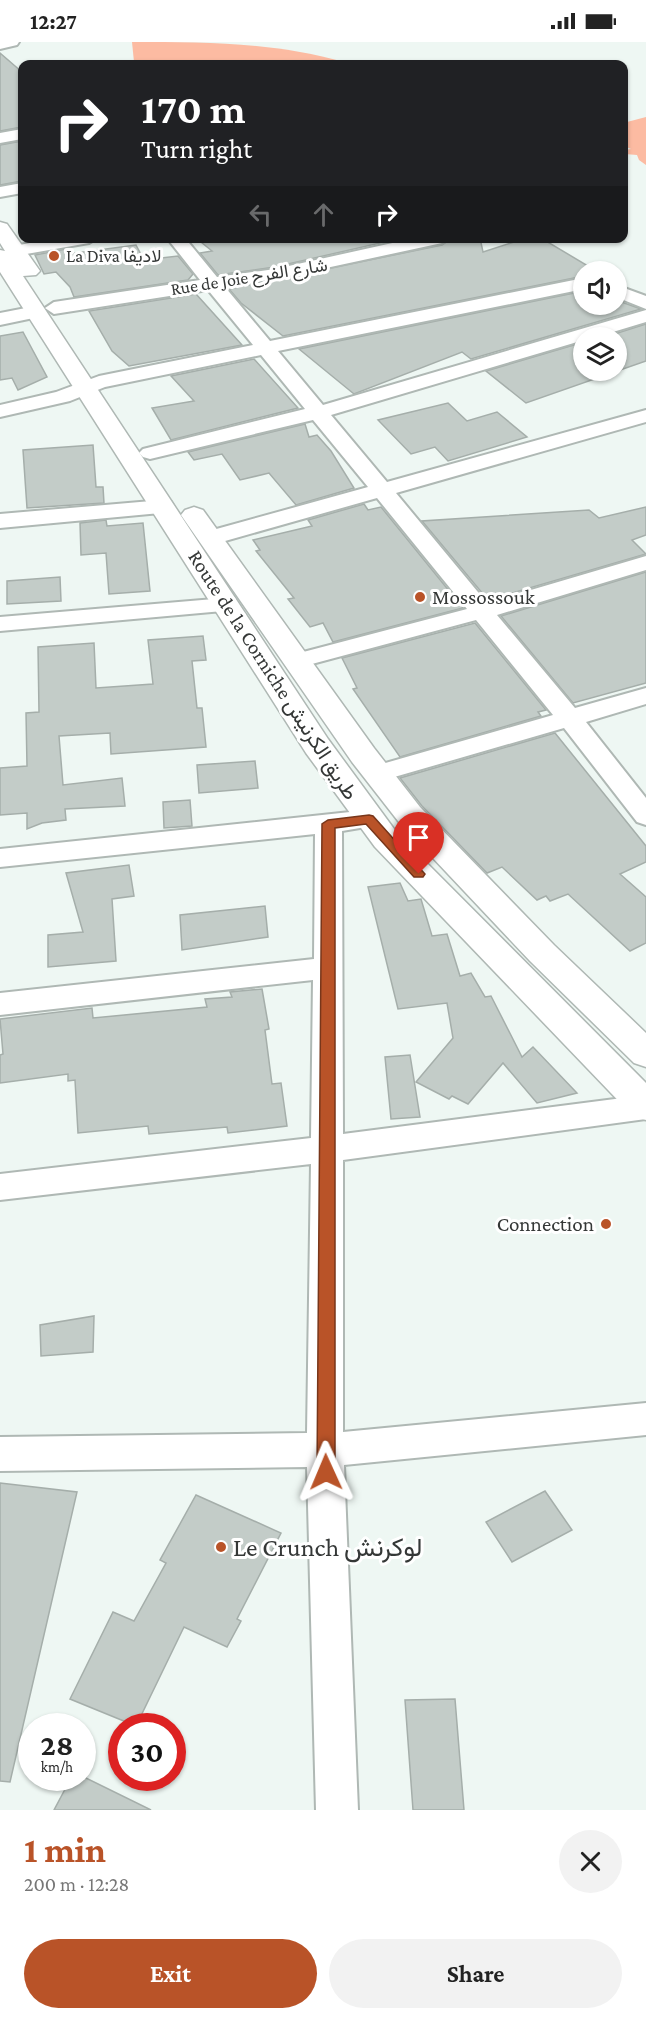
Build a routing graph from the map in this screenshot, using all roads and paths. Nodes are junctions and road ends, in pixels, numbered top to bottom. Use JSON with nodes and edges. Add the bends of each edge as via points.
{"nodes":[{"id":1,"x":12,"y":42,"type":"edge"},
{"id":2,"x":0,"y":45,"type":"edge"},
{"id":3,"x":18,"y":135,"type":"edge"},
{"id":4,"x":0,"y":138,"type":"edge"},
{"id":5,"x":18,"y":189,"type":"edge"},
{"id":6,"x":0,"y":192,"type":"edge"},
{"id":7,"x":0,"y":228,"type":"edge"},
{"id":8,"x":61,"y":243,"type":"edge"},
{"id":9,"x":179,"y":243,"type":"edge"},
{"id":10,"x":422,"y":243,"type":"edge"},
{"id":11,"x":8,"y":253,"type":"edge"},
{"id":12,"x":211,"y":284,"type":"junction"},
{"id":13,"x":573,"y":285,"type":"edge"},
{"id":14,"x":627,"y":295,"type":"edge"},
{"id":15,"x":646,"y":303,"type":"edge"},
{"id":16,"x":45,"y":310,"type":"junction"},
{"id":17,"x":646,"y":316,"type":"edge"},
{"id":18,"x":0,"y":319,"type":"edge"},
{"id":19,"x":262,"y":348,"type":"junction"},
{"id":20,"x":93,"y":385,"type":"junction"},
{"id":21,"x":0,"y":411,"type":"edge"},
{"id":22,"x":316,"y":413,"type":"junction"},
{"id":23,"x":646,"y":416,"type":"edge"},
{"id":24,"x":150,"y":453,"type":"junction"},
{"id":25,"x":382,"y":490,"type":"junction"},
{"id":26,"x":163,"y":507,"type":"junction"},
{"id":27,"x":0,"y":521,"type":"edge"},
{"id":28,"x":210,"y":538,"type":"junction"},
{"id":29,"x":646,"y":563,"type":"edge"},
{"id":30,"x":226,"y":605,"type":"junction"},
{"id":31,"x":481,"y":612,"type":"junction"},
{"id":32,"x":0,"y":624,"type":"edge"},
{"id":33,"x":297,"y":661,"type":"junction"},
{"id":34,"x":646,"y":696,"type":"edge"},
{"id":35,"x":570,"y":719,"type":"junction"},
{"id":36,"x":377,"y":774,"type":"junction"},
{"id":37,"x":646,"y":816,"type":"edge"},
{"id":38,"x":369,"y":819,"type":"junction"},
{"id":39,"x":328,"y":824,"type":"junction"},
{"id":40,"x":0,"y":858,"type":"edge"},
{"id":41,"x":327,"y":968,"type":"junction"},
{"id":42,"x":0,"y":1004,"type":"edge"},
{"id":43,"x":646,"y":1054,"type":"edge"},
{"id":44,"x":646,"y":1107,"type":"edge"},
{"id":45,"x":328,"y":1149,"type":"junction"},
{"id":46,"x":0,"y":1187,"type":"edge"},
{"id":47,"x":646,"y":1419,"type":"edge"},
{"id":48,"x":325,"y":1450,"type":"junction"},
{"id":49,"x":0,"y":1454,"type":"edge"},
{"id":50,"x":337,"y":1810,"type":"edge"}],
"edges":[{"from":1,"to":2,"type":"street"},
{"from":3,"to":4,"type":"street"},
{"from":5,"to":6,"type":"street"},
{"from":7,"to":11,"type":"street","name":"Route de la Corniche طريق الكرنيش"},
{"from":8,"to":11,"type":"street"},
{"from":9,"to":12,"type":"street"},
{"from":10,"to":12,"type":"street","name":"Rue de Joie شارع الفرح"},
{"from":11,"to":16,"type":"street","name":"Route de la Corniche طريق الكرنيش"},
{"from":12,"to":16,"type":"street","name":"Rue de Joie شارع الفرح"},
{"from":12,"to":19,"type":"street"},
{"from":13,"to":19,"type":"street"},
{"from":14,"to":15,"type":"street"},
{"from":16,"to":18,"type":"street","name":"Rue de Joie شارع الفرح"},
{"from":16,"to":20,"type":"street","name":"Route de la Corniche طريق الكرنيش"},
{"from":17,"to":22,"type":"street"},
{"from":19,"to":20,"type":"street"},
{"from":19,"to":22,"type":"street"},
{"from":20,"to":21,"type":"street","via":[[48,402]]},
{"from":20,"to":24,"type":"street","name":"Route de la Corniche طريق الكرنيش"},
{"from":20,"to":26,"type":"street","name":"Route de la Corniche طريق الكرنيش"},
{"from":22,"to":24,"type":"street"},
{"from":22,"to":25,"type":"street"},
{"from":23,"to":25,"type":"street"},
{"from":24,"to":28,"type":"street","name":"Route de la Corniche طريق الكرنيش"},
{"from":25,"to":28,"type":"street"},
{"from":25,"to":31,"type":"street"},
{"from":26,"to":27,"type":"street"},
{"from":26,"to":30,"type":"street","name":"Route de la Corniche طريق الكرنيش"},
{"from":28,"to":33,"type":"street","name":"Route de la Corniche طريق الكرنيش"},
{"from":29,"to":31,"type":"street"},
{"from":30,"to":32,"type":"street"},
{"from":30,"to":38,"type":"street","name":"Route de la Corniche طريق الكرنيش"},
{"from":31,"to":33,"type":"street"},
{"from":31,"to":35,"type":"street"},
{"from":33,"to":36,"type":"street","name":"Route de la Corniche طريق الكرنيش"},
{"from":34,"to":35,"type":"street"},
{"from":35,"to":36,"type":"street"},
{"from":35,"to":37,"type":"street"},
{"from":36,"to":43,"type":"street","name":"Route de la Corniche طريق الكرنيش","via":[[450,859]]},
{"from":38,"to":39,"type":"street"},
{"from":38,"to":44,"type":"street","name":"Route de la Corniche طريق الكرنيش"},
{"from":39,"to":40,"type":"street"},
{"from":39,"to":41,"type":"street"},
{"from":41,"to":42,"type":"street"},
{"from":41,"to":45,"type":"street"},
{"from":44,"to":45,"type":"street"},
{"from":45,"to":46,"type":"street"},
{"from":45,"to":48,"type":"street"},
{"from":47,"to":48,"type":"street"},
{"from":48,"to":49,"type":"street"},
{"from":48,"to":50,"type":"street"}]}
